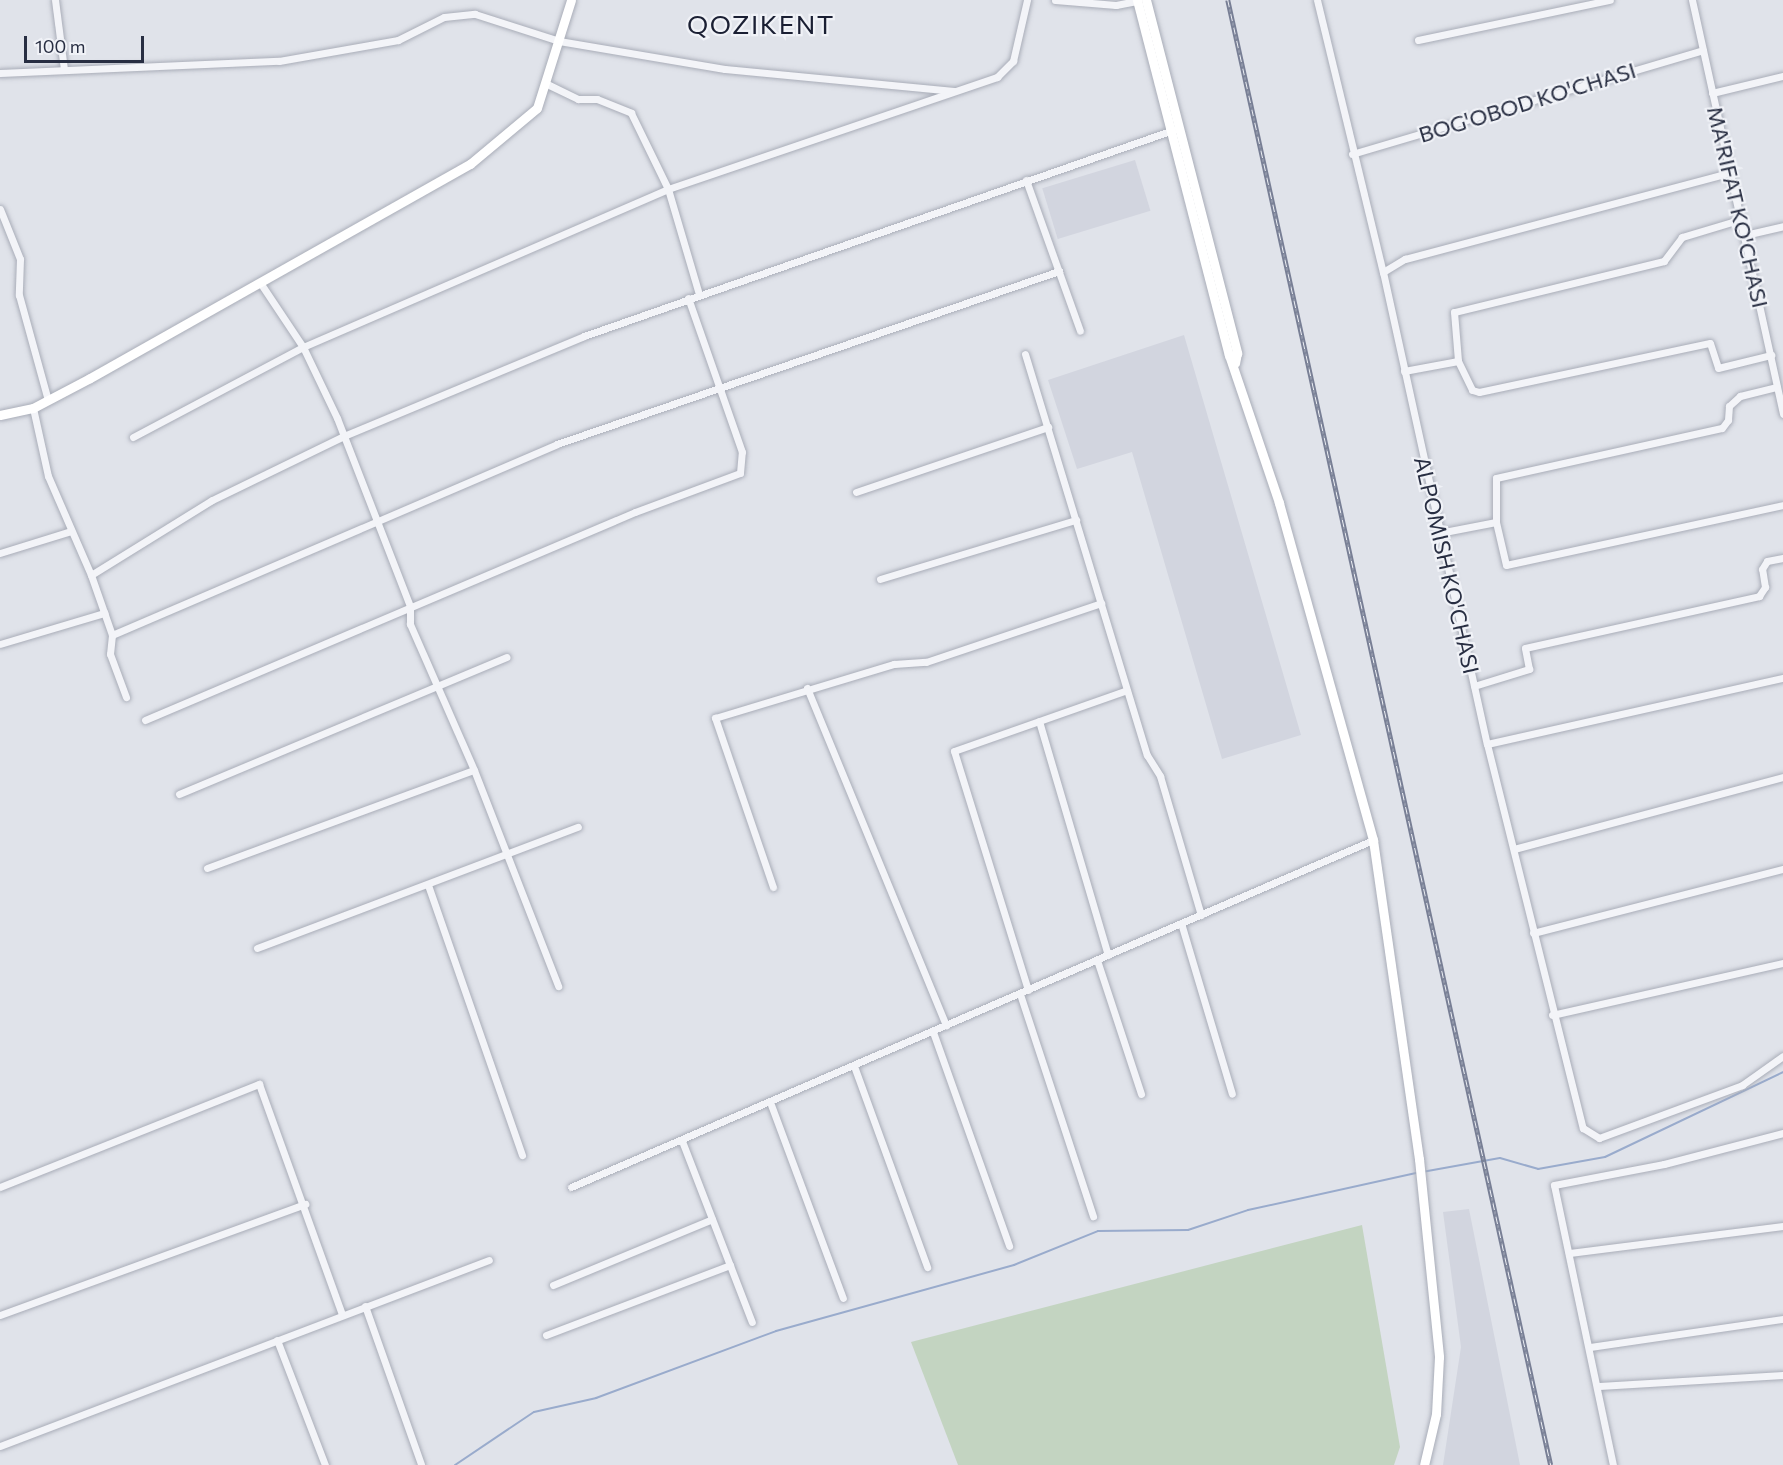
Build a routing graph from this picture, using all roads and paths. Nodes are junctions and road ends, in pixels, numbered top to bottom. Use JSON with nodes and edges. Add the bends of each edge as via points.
{"nodes":[{"id":1,"x":55,"y":0,"type":"edge"},
{"id":2,"x":571,"y":0,"type":"edge"},
{"id":3,"x":1027,"y":0,"type":"edge"},
{"id":4,"x":1054,"y":0,"type":"edge"},
{"id":5,"x":1137,"y":0,"type":"edge"},
{"id":6,"x":1146,"y":0,"type":"edge"},
{"id":7,"x":1317,"y":0,"type":"edge"},
{"id":8,"x":1610,"y":0,"type":"edge"},
{"id":9,"x":1692,"y":0,"type":"edge"},
{"id":10,"x":1418,"y":40,"type":"dead end"},
{"id":11,"x":559,"y":41,"type":"junction"},
{"id":12,"x":1702,"y":50,"type":"junction"},
{"id":13,"x":64,"y":69,"type":"junction"},
{"id":14,"x":0,"y":73,"type":"edge"},
{"id":15,"x":1783,"y":76,"type":"edge"},
{"id":16,"x":545,"y":83,"type":"junction"},
{"id":17,"x":957,"y":91,"type":"junction"},
{"id":18,"x":1712,"y":93,"type":"junction"},
{"id":19,"x":1173,"y":130,"type":"junction"},
{"id":20,"x":1352,"y":154,"type":"junction"},
{"id":21,"x":1732,"y":172,"type":"junction"},
{"id":22,"x":1026,"y":180,"type":"junction"},
{"id":23,"x":668,"y":189,"type":"junction"},
{"id":24,"x":0,"y":209,"type":"edge"},
{"id":25,"x":1742,"y":219,"type":"junction"},
{"id":26,"x":1783,"y":226,"type":"edge"},
{"id":27,"x":1745,"y":235,"type":"junction"},
{"id":28,"x":1059,"y":271,"type":"junction"},
{"id":29,"x":1383,"y":272,"type":"junction"},
{"id":30,"x":261,"y":284,"type":"junction"},
{"id":31,"x":699,"y":294,"type":"junction"},
{"id":32,"x":688,"y":298,"type":"junction"},
{"id":33,"x":1080,"y":331,"type":"dead end"},
{"id":34,"x":303,"y":347,"type":"junction"},
{"id":35,"x":1025,"y":354,"type":"dead end"},
{"id":36,"x":1771,"y":355,"type":"junction"},
{"id":37,"x":1458,"y":361,"type":"junction"},
{"id":38,"x":1235,"y":363,"type":"junction"},
{"id":39,"x":1404,"y":371,"type":"junction"},
{"id":40,"x":1777,"y":387,"type":"junction"},
{"id":41,"x":719,"y":388,"type":"junction"},
{"id":42,"x":48,"y":400,"type":"junction"},
{"id":43,"x":1782,"y":402,"type":"edge"},
{"id":44,"x":33,"y":408,"type":"junction"},
{"id":45,"x":1783,"y":414,"type":"edge"},
{"id":46,"x":0,"y":415,"type":"edge"},
{"id":47,"x":1048,"y":427,"type":"junction"},
{"id":48,"x":344,"y":436,"type":"junction"},
{"id":49,"x":133,"y":437,"type":"dead end"},
{"id":50,"x":856,"y":492,"type":"dead end"},
{"id":51,"x":1783,"y":505,"type":"edge"},
{"id":52,"x":1076,"y":520,"type":"junction"},
{"id":53,"x":380,"y":521,"type":"junction"},
{"id":54,"x":1496,"y":522,"type":"junction"},
{"id":55,"x":71,"y":531,"type":"junction"},
{"id":56,"x":1439,"y":533,"type":"junction"},
{"id":57,"x":0,"y":553,"type":"edge"},
{"id":58,"x":1783,"y":558,"type":"edge"},
{"id":59,"x":91,"y":575,"type":"junction"},
{"id":60,"x":880,"y":579,"type":"dead end"},
{"id":61,"x":1101,"y":603,"type":"junction"},
{"id":62,"x":410,"y":606,"type":"junction"},
{"id":63,"x":104,"y":613,"type":"junction"},
{"id":64,"x":112,"y":635,"type":"junction"},
{"id":65,"x":0,"y":644,"type":"edge"},
{"id":66,"x":507,"y":657,"type":"dead end"},
{"id":67,"x":1783,"y":678,"type":"edge"},
{"id":68,"x":1474,"y":686,"type":"junction"},
{"id":69,"x":438,"y":688,"type":"junction"},
{"id":70,"x":807,"y":688,"type":"junction"},
{"id":71,"x":1127,"y":690,"type":"junction"},
{"id":72,"x":126,"y":696,"type":"dead end"},
{"id":73,"x":145,"y":720,"type":"dead end"},
{"id":74,"x":1039,"y":721,"type":"junction"},
{"id":75,"x":1487,"y":744,"type":"junction"},
{"id":76,"x":474,"y":770,"type":"junction"},
{"id":77,"x":1783,"y":777,"type":"edge"},
{"id":78,"x":179,"y":794,"type":"dead end"},
{"id":79,"x":578,"y":827,"type":"dead end"},
{"id":80,"x":1373,"y":840,"type":"junction"},
{"id":81,"x":1514,"y":849,"type":"junction"},
{"id":82,"x":508,"y":856,"type":"junction"},
{"id":83,"x":207,"y":868,"type":"dead end"},
{"id":84,"x":1783,"y":869,"type":"edge"},
{"id":85,"x":428,"y":885,"type":"junction"},
{"id":86,"x":773,"y":887,"type":"dead end"},
{"id":87,"x":1201,"y":915,"type":"junction"},
{"id":88,"x":1181,"y":923,"type":"junction"},
{"id":89,"x":1533,"y":933,"type":"junction"},
{"id":90,"x":257,"y":948,"type":"dead end"},
{"id":91,"x":1108,"y":955,"type":"junction"},
{"id":92,"x":1097,"y":960,"type":"junction"},
{"id":93,"x":1783,"y":963,"type":"edge"},
{"id":94,"x":558,"y":986,"type":"dead end"},
{"id":95,"x":1028,"y":990,"type":"junction"},
{"id":96,"x":1020,"y":993,"type":"junction"},
{"id":97,"x":1552,"y":1015,"type":"junction"},
{"id":98,"x":946,"y":1026,"type":"junction"},
{"id":99,"x":933,"y":1032,"type":"junction"},
{"id":100,"x":1783,"y":1056,"type":"edge"},
{"id":101,"x":854,"y":1066,"type":"junction"},
{"id":102,"x":1141,"y":1094,"type":"dead end"},
{"id":103,"x":1232,"y":1094,"type":"dead end"},
{"id":104,"x":770,"y":1102,"type":"junction"},
{"id":105,"x":1783,"y":1133,"type":"edge"},
{"id":106,"x":682,"y":1141,"type":"junction"},
{"id":107,"x":522,"y":1155,"type":"dead end"},
{"id":108,"x":0,"y":1187,"type":"edge"},
{"id":109,"x":571,"y":1187,"type":"dead end"},
{"id":110,"x":305,"y":1204,"type":"junction"},
{"id":111,"x":1093,"y":1216,"type":"dead end"},
{"id":112,"x":712,"y":1219,"type":"junction"},
{"id":113,"x":1783,"y":1226,"type":"edge"},
{"id":114,"x":1009,"y":1246,"type":"dead end"},
{"id":115,"x":1569,"y":1253,"type":"junction"},
{"id":116,"x":489,"y":1260,"type":"dead end"},
{"id":117,"x":730,"y":1265,"type":"junction"},
{"id":118,"x":927,"y":1268,"type":"dead end"},
{"id":119,"x":553,"y":1285,"type":"dead end"},
{"id":120,"x":843,"y":1298,"type":"dead end"},
{"id":121,"x":365,"y":1306,"type":"junction"},
{"id":122,"x":0,"y":1315,"type":"edge"},
{"id":123,"x":342,"y":1315,"type":"junction"},
{"id":124,"x":1783,"y":1319,"type":"edge"},
{"id":125,"x":752,"y":1322,"type":"dead end"},
{"id":126,"x":546,"y":1335,"type":"dead end"},
{"id":127,"x":278,"y":1340,"type":"junction"},
{"id":128,"x":1590,"y":1347,"type":"junction"},
{"id":129,"x":1783,"y":1375,"type":"edge"},
{"id":130,"x":1599,"y":1386,"type":"junction"},
{"id":131,"x":0,"y":1446,"type":"edge"},
{"id":132,"x":421,"y":1464,"type":"edge"},
{"id":133,"x":325,"y":1465,"type":"edge"},
{"id":134,"x":1424,"y":1465,"type":"edge"},
{"id":135,"x":1612,"y":1465,"type":"edge"}],
"edges":[{"from":1,"to":13,"type":"street"},
{"from":2,"to":11,"type":"main road"},
{"from":3,"to":17,"type":"street","via":[[1013,61],[997,77]]},
{"from":4,"to":5,"type":"street","via":[[1116,5]]},
{"from":5,"to":19,"type":"main road"},
{"from":6,"to":38,"type":"main road","via":[[1237,353]]},
{"from":7,"to":20,"type":"street","name":"ALPOMISH KO'CHASI"},
{"from":8,"to":10,"type":"street"},
{"from":9,"to":12,"type":"street","name":"MA'RIFAT KO'CHASI"},
{"from":11,"to":13,"type":"street","via":[[475,14],[444,17],[398,40],[279,61]]},
{"from":11,"to":16,"type":"main road"},
{"from":11,"to":17,"type":"street","via":[[725,69]]},
{"from":12,"to":18,"type":"street","name":"MA'RIFAT KO'CHASI"},
{"from":12,"to":20,"type":"street","name":"BOG'OBOD KO'CHASI"},
{"from":13,"to":14,"type":"street"},
{"from":15,"to":18,"type":"street"},
{"from":16,"to":23,"type":"street","via":[[578,99],[597,99],[631,112]]},
{"from":16,"to":30,"type":"main road","via":[[537,108],[470,164]]},
{"from":17,"to":23,"type":"street"},
{"from":18,"to":21,"type":"street","name":"MA'RIFAT KO'CHASI"},
{"from":19,"to":22,"type":"street"},
{"from":19,"to":38,"type":"main road"},
{"from":20,"to":29,"type":"street","name":"ALPOMISH KO'CHASI"},
{"from":21,"to":25,"type":"street","name":"MA'RIFAT KO'CHASI"},
{"from":21,"to":29,"type":"street","via":[[1405,259]]},
{"from":22,"to":28,"type":"street"},
{"from":22,"to":31,"type":"street"},
{"from":23,"to":31,"type":"street"},
{"from":23,"to":34,"type":"street"},
{"from":24,"to":42,"type":"street","via":[[20,259],[19,295]]},
{"from":25,"to":27,"type":"street","name":"MA'RIFAT KO'CHASI"},
{"from":25,"to":37,"type":"street","via":[[1682,237],[1664,261],[1454,312]]},
{"from":26,"to":27,"type":"street"},
{"from":27,"to":36,"type":"street","name":"MA'RIFAT KO'CHASI"},
{"from":28,"to":33,"type":"street"},
{"from":28,"to":41,"type":"street"},
{"from":29,"to":39,"type":"street","name":"ALPOMISH KO'CHASI"},
{"from":30,"to":34,"type":"street"},
{"from":30,"to":42,"type":"main road"},
{"from":31,"to":32,"type":"street"},
{"from":32,"to":41,"type":"street"},
{"from":32,"to":48,"type":"street"},
{"from":34,"to":48,"type":"street"},
{"from":34,"to":49,"type":"street"},
{"from":35,"to":47,"type":"street"},
{"from":36,"to":37,"type":"street","via":[[1718,368],[1710,343],[1479,392],[1472,390]]},
{"from":36,"to":40,"type":"street","name":"MA'RIFAT KO'CHASI"},
{"from":37,"to":39,"type":"street"},
{"from":38,"to":80,"type":"main road","via":[[1289,536]]},
{"from":39,"to":56,"type":"street","name":"ALPOMISH KO'CHASI"},
{"from":40,"to":43,"type":"street","name":"MA'RIFAT KO'CHASI"},
{"from":40,"to":54,"type":"street","via":[[1740,396],[1729,406],[1728,420],[1722,428],[1496,478]]},
{"from":41,"to":53,"type":"street","via":[[557,444]]},
{"from":41,"to":62,"type":"street","via":[[742,452],[740,473]]},
{"from":42,"to":44,"type":"main road"},
{"from":43,"to":45,"type":"street","name":"MA'RIFAT KO'CHASI"},
{"from":44,"to":46,"type":"main road"},
{"from":44,"to":55,"type":"street","via":[[48,476]]},
{"from":47,"to":50,"type":"street"},
{"from":47,"to":52,"type":"street"},
{"from":48,"to":53,"type":"street"},
{"from":48,"to":59,"type":"street","via":[[212,500]]},
{"from":51,"to":54,"type":"street","via":[[1506,565]]},
{"from":52,"to":60,"type":"street"},
{"from":52,"to":61,"type":"street"},
{"from":53,"to":62,"type":"street"},
{"from":53,"to":64,"type":"street"},
{"from":54,"to":56,"type":"street"},
{"from":55,"to":57,"type":"street"},
{"from":55,"to":59,"type":"street"},
{"from":56,"to":68,"type":"street","name":"ALPOMISH KO'CHASI"},
{"from":58,"to":68,"type":"street","via":[[1767,561],[1762,568],[1765,587],[1759,596],[1525,648],[1529,669]]},
{"from":59,"to":63,"type":"street"},
{"from":61,"to":70,"type":"street","via":[[926,662],[909,661]]},
{"from":61,"to":71,"type":"street"},
{"from":62,"to":69,"type":"street","via":[[410,624]]},
{"from":62,"to":73,"type":"street"},
{"from":63,"to":64,"type":"street"},
{"from":63,"to":65,"type":"street"},
{"from":64,"to":72,"type":"street","via":[[110,654]]},
{"from":66,"to":69,"type":"street"},
{"from":67,"to":75,"type":"street"},
{"from":68,"to":75,"type":"street","name":"ALPOMISH KO'CHASI"},
{"from":69,"to":76,"type":"street"},
{"from":69,"to":78,"type":"street"},
{"from":70,"to":86,"type":"street","via":[[715,718]]},
{"from":70,"to":98,"type":"street"},
{"from":71,"to":74,"type":"street"},
{"from":71,"to":87,"type":"street","via":[[1147,755],[1160,776]]},
{"from":74,"to":91,"type":"street"},
{"from":74,"to":95,"type":"street","via":[[954,751]]},
{"from":75,"to":81,"type":"street","name":"ALPOMISH KO'CHASI"},
{"from":76,"to":82,"type":"street"},
{"from":76,"to":83,"type":"street"},
{"from":77,"to":81,"type":"street"},
{"from":79,"to":82,"type":"street"},
{"from":80,"to":87,"type":"street"},
{"from":80,"to":134,"type":"main road","via":[[1419,1159],[1438,1357],[1436,1414]]},
{"from":81,"to":89,"type":"street","name":"ALPOMISH KO'CHASI"},
{"from":82,"to":85,"type":"street"},
{"from":82,"to":94,"type":"street"},
{"from":84,"to":89,"type":"street"},
{"from":85,"to":90,"type":"street"},
{"from":85,"to":107,"type":"street"},
{"from":87,"to":88,"type":"street"},
{"from":88,"to":91,"type":"street"},
{"from":88,"to":103,"type":"street"},
{"from":89,"to":97,"type":"street","name":"ALPOMISH KO'CHASI"},
{"from":91,"to":92,"type":"street"},
{"from":92,"to":95,"type":"street"},
{"from":92,"to":102,"type":"street"},
{"from":93,"to":97,"type":"street"},
{"from":95,"to":96,"type":"street"},
{"from":96,"to":98,"type":"street"},
{"from":96,"to":111,"type":"street"},
{"from":97,"to":100,"type":"street","name":"ALPOMISH KO'CHASI","via":[[1583,1128],[1599,1138],[1742,1085]]},
{"from":98,"to":99,"type":"street"},
{"from":99,"to":101,"type":"street"},
{"from":99,"to":114,"type":"street"},
{"from":101,"to":104,"type":"street"},
{"from":101,"to":118,"type":"street"},
{"from":104,"to":106,"type":"street"},
{"from":104,"to":120,"type":"street"},
{"from":105,"to":115,"type":"street","via":[[1664,1164],[1554,1185]]},
{"from":106,"to":109,"type":"street"},
{"from":106,"to":112,"type":"street"},
{"from":108,"to":110,"type":"street","via":[[259,1084]]},
{"from":110,"to":122,"type":"street"},
{"from":110,"to":123,"type":"street"},
{"from":112,"to":117,"type":"street"},
{"from":112,"to":119,"type":"street"},
{"from":113,"to":115,"type":"street"},
{"from":115,"to":128,"type":"street"},
{"from":116,"to":121,"type":"street"},
{"from":117,"to":125,"type":"street"},
{"from":117,"to":126,"type":"street"},
{"from":121,"to":123,"type":"street"},
{"from":121,"to":132,"type":"street"},
{"from":123,"to":127,"type":"street"},
{"from":124,"to":128,"type":"street"},
{"from":127,"to":131,"type":"street"},
{"from":127,"to":133,"type":"street"},
{"from":128,"to":130,"type":"street"},
{"from":129,"to":130,"type":"street"},
{"from":130,"to":135,"type":"street"}]}
